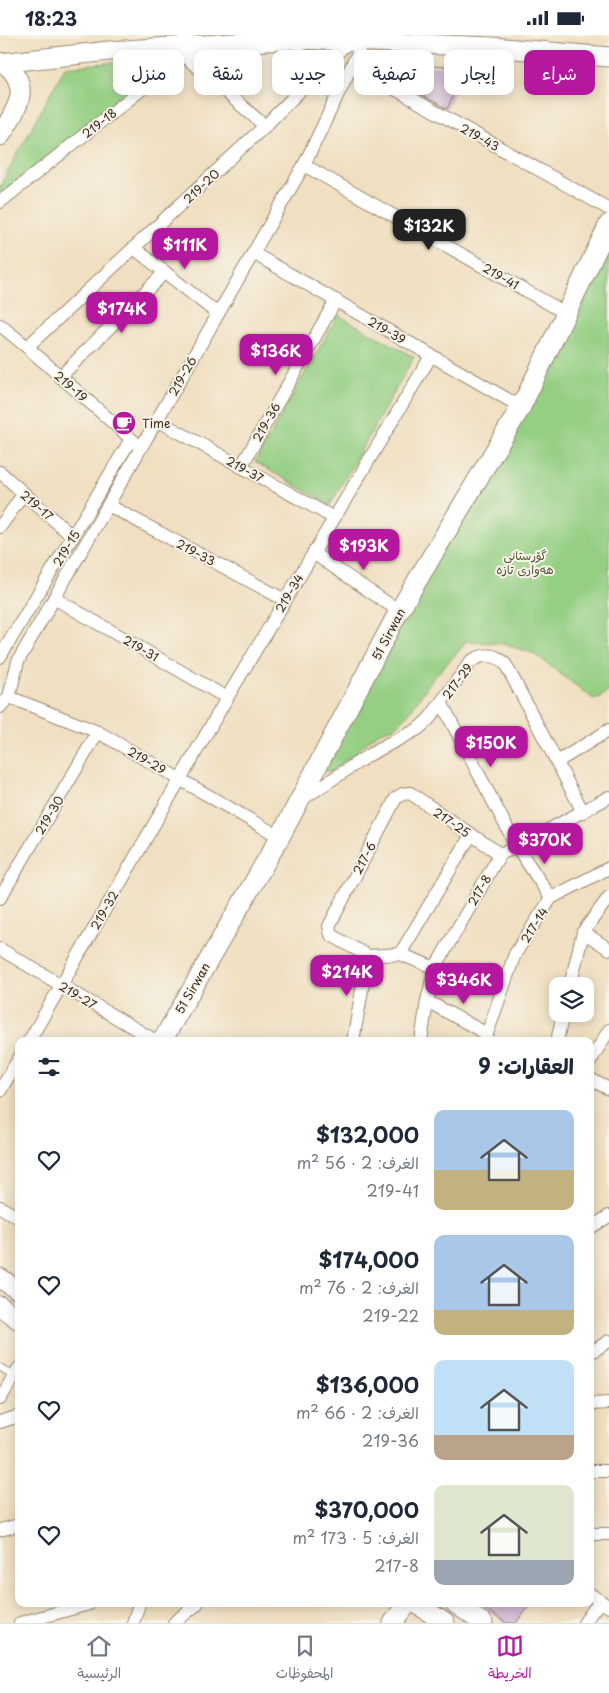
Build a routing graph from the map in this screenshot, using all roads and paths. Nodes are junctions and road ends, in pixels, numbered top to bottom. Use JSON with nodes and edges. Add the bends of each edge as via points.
{"nodes":[{"id":1,"x":295,"y":37,"type":"edge"},
{"id":2,"x":356,"y":41,"type":"junction"},
{"id":3,"x":191,"y":50,"type":"junction"},
{"id":4,"x":609,"y":57,"type":"edge"},
{"id":5,"x":2,"y":63,"type":"edge"},
{"id":6,"x":352,"y":65,"type":"junction"},
{"id":7,"x":266,"y":126,"type":"junction"},
{"id":8,"x":0,"y":136,"type":"edge"},
{"id":9,"x":304,"y":165,"type":"junction"},
{"id":10,"x":0,"y":202,"type":"edge"},
{"id":11,"x":609,"y":209,"type":"edge"},
{"id":12,"x":609,"y":224,"type":"edge"},
{"id":13,"x":134,"y":248,"type":"junction"},
{"id":14,"x":253,"y":253,"type":"junction"},
{"id":15,"x":165,"y":272,"type":"junction"},
{"id":16,"x":336,"y":300,"type":"junction"},
{"id":17,"x":218,"y":314,"type":"junction"},
{"id":18,"x":567,"y":314,"type":"junction"},
{"id":19,"x":0,"y":325,"type":"edge"},
{"id":20,"x":27,"y":347,"type":"junction"},
{"id":21,"x":431,"y":356,"type":"junction"},
{"id":22,"x":60,"y":377,"type":"junction"},
{"id":23,"x":521,"y":407,"type":"junction"},
{"id":24,"x":157,"y":420,"type":"junction"},
{"id":25,"x":136,"y":443,"type":"junction"},
{"id":26,"x":241,"y":467,"type":"junction"},
{"id":27,"x":0,"y":472,"type":"edge"},
{"id":28,"x":24,"y":493,"type":"junction"},
{"id":29,"x":108,"y":505,"type":"junction"},
{"id":30,"x":334,"y":518,"type":"junction"},
{"id":31,"x":0,"y":527,"type":"edge"},
{"id":32,"x":73,"y":537,"type":"junction"},
{"id":33,"x":313,"y":553,"type":"junction"},
{"id":34,"x":54,"y":598,"type":"junction"},
{"id":35,"x":285,"y":600,"type":"junction"},
{"id":36,"x":400,"y":611,"type":"junction"},
{"id":37,"x":0,"y":657,"type":"edge"},
{"id":38,"x":8,"y":697,"type":"junction"},
{"id":39,"x":227,"y":697,"type":"junction"},
{"id":40,"x":441,"y":702,"type":"junction"},
{"id":41,"x":0,"y":707,"type":"edge"},
{"id":42,"x":609,"y":730,"type":"edge"},
{"id":43,"x":98,"y":732,"type":"junction"},
{"id":44,"x":557,"y":762,"type":"junction"},
{"id":45,"x":180,"y":779,"type":"junction"},
{"id":46,"x":403,"y":794,"type":"joint"},
{"id":47,"x":609,"y":797,"type":"edge"},
{"id":48,"x":299,"y":801,"type":"junction"},
{"id":49,"x":583,"y":812,"type":"junction"},
{"id":50,"x":471,"y":835,"type":"junction"},
{"id":51,"x":280,"y":837,"type":"junction"},
{"id":52,"x":517,"y":847,"type":"junction"},
{"id":53,"x":500,"y":853,"type":"junction"},
{"id":54,"x":609,"y":868,"type":"edge"},
{"id":55,"x":609,"y":897,"type":"edge"},
{"id":56,"x":0,"y":898,"type":"edge"},
{"id":57,"x":550,"y":898,"type":"junction"},
{"id":58,"x":583,"y":932,"type":"junction"},
{"id":59,"x":0,"y":949,"type":"edge"},
{"id":60,"x":609,"y":949,"type":"edge"},
{"id":61,"x":400,"y":954,"type":"junction"},
{"id":62,"x":368,"y":956,"type":"junction"},
{"id":63,"x":435,"y":968,"type":"junction"},
{"id":64,"x":572,"y":977,"type":"edge"},
{"id":65,"x":61,"y":985,"type":"junction"},
{"id":66,"x":427,"y":1001,"type":"junction"},
{"id":67,"x":561,"y":1022,"type":"edge"},
{"id":68,"x":609,"y":1030,"type":"edge"},
{"id":69,"x":31,"y":1037,"type":"edge"},
{"id":70,"x":149,"y":1037,"type":"edge"},
{"id":71,"x":164,"y":1037,"type":"edge"},
{"id":72,"x":354,"y":1037,"type":"edge"},
{"id":73,"x":422,"y":1037,"type":"edge"},
{"id":74,"x":484,"y":1037,"type":"edge"},
{"id":75,"x":486,"y":1037,"type":"edge"},
{"id":76,"x":558,"y":1037,"type":"edge"},
{"id":77,"x":594,"y":1055,"type":"edge"},
{"id":78,"x":15,"y":1065,"type":"edge"},
{"id":79,"x":594,"y":1081,"type":"edge"},
{"id":80,"x":609,"y":1089,"type":"edge"},
{"id":81,"x":0,"y":1091,"type":"edge"},
{"id":82,"x":0,"y":1207,"type":"edge"},
{"id":83,"x":15,"y":1216,"type":"edge"},
{"id":84,"x":609,"y":1216,"type":"edge"},
{"id":85,"x":594,"y":1225,"type":"edge"},
{"id":86,"x":0,"y":1278,"type":"edge"},
{"id":87,"x":15,"y":1288,"type":"edge"},
{"id":88,"x":0,"y":1306,"type":"edge"},
{"id":89,"x":15,"y":1316,"type":"edge"},
{"id":90,"x":609,"y":1341,"type":"edge"},
{"id":91,"x":594,"y":1350,"type":"edge"},
{"id":92,"x":0,"y":1367,"type":"edge"},
{"id":93,"x":15,"y":1372,"type":"edge"},
{"id":94,"x":15,"y":1374,"type":"edge"},
{"id":95,"x":0,"y":1399,"type":"edge"},
{"id":96,"x":609,"y":1403,"type":"edge"},
{"id":97,"x":594,"y":1404,"type":"edge"},
{"id":98,"x":15,"y":1417,"type":"edge"},
{"id":99,"x":0,"y":1422,"type":"edge"},
{"id":100,"x":594,"y":1471,"type":"edge"},
{"id":101,"x":609,"y":1471,"type":"edge"},
{"id":102,"x":15,"y":1526,"type":"edge"},
{"id":103,"x":0,"y":1530,"type":"edge"},
{"id":104,"x":594,"y":1534,"type":"edge"},
{"id":105,"x":609,"y":1534,"type":"edge"},
{"id":106,"x":600,"y":1601,"type":"edge"},
{"id":107,"x":75,"y":1607,"type":"edge"},
{"id":108,"x":138,"y":1607,"type":"edge"},
{"id":109,"x":193,"y":1607,"type":"edge"},
{"id":110,"x":405,"y":1607,"type":"edge"},
{"id":111,"x":421,"y":1607,"type":"edge"},
{"id":112,"x":460,"y":1607,"type":"edge"},
{"id":113,"x":20,"y":1623,"type":"edge"},
{"id":114,"x":133,"y":1623,"type":"edge"},
{"id":115,"x":174,"y":1623,"type":"edge"},
{"id":116,"x":393,"y":1623,"type":"edge"},
{"id":117,"x":445,"y":1623,"type":"edge"},
{"id":118,"x":484,"y":1623,"type":"edge"},
{"id":119,"x":584,"y":1623,"type":"edge"}],
"edges":[{"from":1,"to":2,"type":"main road"},
{"from":1,"to":3,"type":"main road"},
{"from":2,"to":4,"type":"main road","via":[[518,48]]},
{"from":2,"to":6,"type":"street","name":"219-26"},
{"from":2,"to":7,"type":"street","name":"219-20"},
{"from":3,"to":5,"type":"main road","via":[[89,53]]},
{"from":3,"to":7,"type":"street"},
{"from":3,"to":10,"type":"street","name":"219-18"},
{"from":5,"to":8,"type":"main road","via":[[15,74],[20,96]]},
{"from":6,"to":9,"type":"street","name":"219-26"},
{"from":6,"to":11,"type":"street","name":"219-43"},
{"from":7,"to":13,"type":"street","name":"219-20"},
{"from":9,"to":14,"type":"street","name":"219-26"},
{"from":9,"to":18,"type":"street","name":"219-41"},
{"from":12,"to":18,"type":"main road","name":"51 Sirwan"},
{"from":13,"to":15,"type":"street"},
{"from":13,"to":20,"type":"street","name":"219-20"},
{"from":14,"to":16,"type":"street","name":"219-39"},
{"from":14,"to":17,"type":"street","name":"219-26"},
{"from":15,"to":17,"type":"street"},
{"from":15,"to":22,"type":"street"},
{"from":16,"to":21,"type":"street","name":"219-39"},
{"from":16,"to":26,"type":"street","name":"219-36"},
{"from":17,"to":24,"type":"street","name":"219-26"},
{"from":18,"to":23,"type":"main road","name":"51 Sirwan"},
{"from":19,"to":20,"type":"street","name":"219-19"},
{"from":20,"to":22,"type":"street","name":"219-19"},
{"from":21,"to":23,"type":"street","name":"219-39"},
{"from":21,"to":30,"type":"street","name":"219-34"},
{"from":22,"to":25,"type":"street","name":"219-19"},
{"from":23,"to":36,"type":"main road","name":"51 Sirwan"},
{"from":24,"to":25,"type":"street","name":"219-26"},
{"from":24,"to":26,"type":"street","name":"219-37"},
{"from":25,"to":29,"type":"street","name":"219-26"},
{"from":25,"to":32,"type":"street","name":"219-15"},
{"from":26,"to":30,"type":"street","name":"219-37"},
{"from":27,"to":28,"type":"street","name":"219-17"},
{"from":28,"to":31,"type":"street"},
{"from":28,"to":32,"type":"street","name":"219-17"},
{"from":29,"to":34,"type":"street","name":"219-26"},
{"from":29,"to":35,"type":"street","name":"219-33"},
{"from":30,"to":33,"type":"street","name":"219-34"},
{"from":32,"to":37,"type":"street","name":"219-15"},
{"from":33,"to":35,"type":"street","name":"219-34"},
{"from":33,"to":36,"type":"street"},
{"from":34,"to":38,"type":"street","name":"219-26","via":[[18,661]]},
{"from":34,"to":39,"type":"street","name":"219-31"},
{"from":35,"to":39,"type":"street","name":"219-34"},
{"from":36,"to":48,"type":"main road","name":"51 Sirwan"},
{"from":38,"to":41,"type":"street","name":"219-26"},
{"from":38,"to":43,"type":"street","name":"219-29"},
{"from":39,"to":45,"type":"street","name":"219-34"},
{"from":40,"to":44,"type":"street","name":"217-29","via":[[471,661],[478,656],[500,658]]},
{"from":40,"to":48,"type":"street","name":"217-29","via":[[418,729],[369,755]]},
{"from":40,"to":52,"type":"street"},
{"from":42,"to":44,"type":"street"},
{"from":43,"to":45,"type":"street","name":"219-29"},
{"from":43,"to":56,"type":"street","name":"219-30"},
{"from":44,"to":49,"type":"street","name":"217-29"},
{"from":45,"to":51,"type":"street","name":"219-29"},
{"from":45,"to":65,"type":"street","name":"219-32"},
{"from":46,"to":50,"type":"street","name":"217-25","via":[[410,793]]},
{"from":46,"to":62,"type":"street","name":"217-6","via":[[396,798],[329,926],[331,935],[337,940]]},
{"from":47,"to":49,"type":"street"},
{"from":48,"to":51,"type":"main road","name":"51 Sirwan"},
{"from":49,"to":52,"type":"street"},
{"from":50,"to":53,"type":"street","name":"217-25"},
{"from":50,"to":61,"type":"street"},
{"from":51,"to":71,"type":"main road","name":"51 Sirwan"},
{"from":52,"to":53,"type":"street"},
{"from":52,"to":57,"type":"street"},
{"from":53,"to":63,"type":"street","name":"217-8"},
{"from":54,"to":57,"type":"street","name":"217-14"},
{"from":55,"to":58,"type":"street"},
{"from":57,"to":75,"type":"street","name":"217-14","via":[[515,954]]},
{"from":58,"to":60,"type":"street"},
{"from":58,"to":64,"type":"street"},
{"from":59,"to":65,"type":"street","name":"219-27"},
{"from":61,"to":62,"type":"street"},
{"from":61,"to":63,"type":"street"},
{"from":62,"to":72,"type":"street"},
{"from":63,"to":66,"type":"street","name":"217-8"},
{"from":65,"to":69,"type":"street","name":"219-32"},
{"from":65,"to":70,"type":"street","name":"219-27"},
{"from":66,"to":73,"type":"street","name":"217-8"},
{"from":66,"to":74,"type":"street"},
{"from":67,"to":76,"type":"street"},
{"from":68,"to":77,"type":"street"},
{"from":78,"to":81,"type":"street"},
{"from":79,"to":80,"type":"street"},
{"from":82,"to":83,"type":"street"},
{"from":84,"to":85,"type":"street"},
{"from":86,"to":87,"type":"main road"},
{"from":88,"to":89,"type":"main road"},
{"from":90,"to":91,"type":"street"},
{"from":92,"to":93,"type":"lane"},
{"from":94,"to":95,"type":"street"},
{"from":96,"to":97,"type":"street"},
{"from":98,"to":99,"type":"street"},
{"from":100,"to":101,"type":"street"},
{"from":102,"to":103,"type":"street"},
{"from":104,"to":105,"type":"street"},
{"from":106,"to":119,"type":"street"},
{"from":107,"to":113,"type":"street"},
{"from":108,"to":114,"type":"street"},
{"from":109,"to":115,"type":"street"},
{"from":110,"to":116,"type":"main road"},
{"from":111,"to":117,"type":"main road"},
{"from":112,"to":118,"type":"main road"}]}
